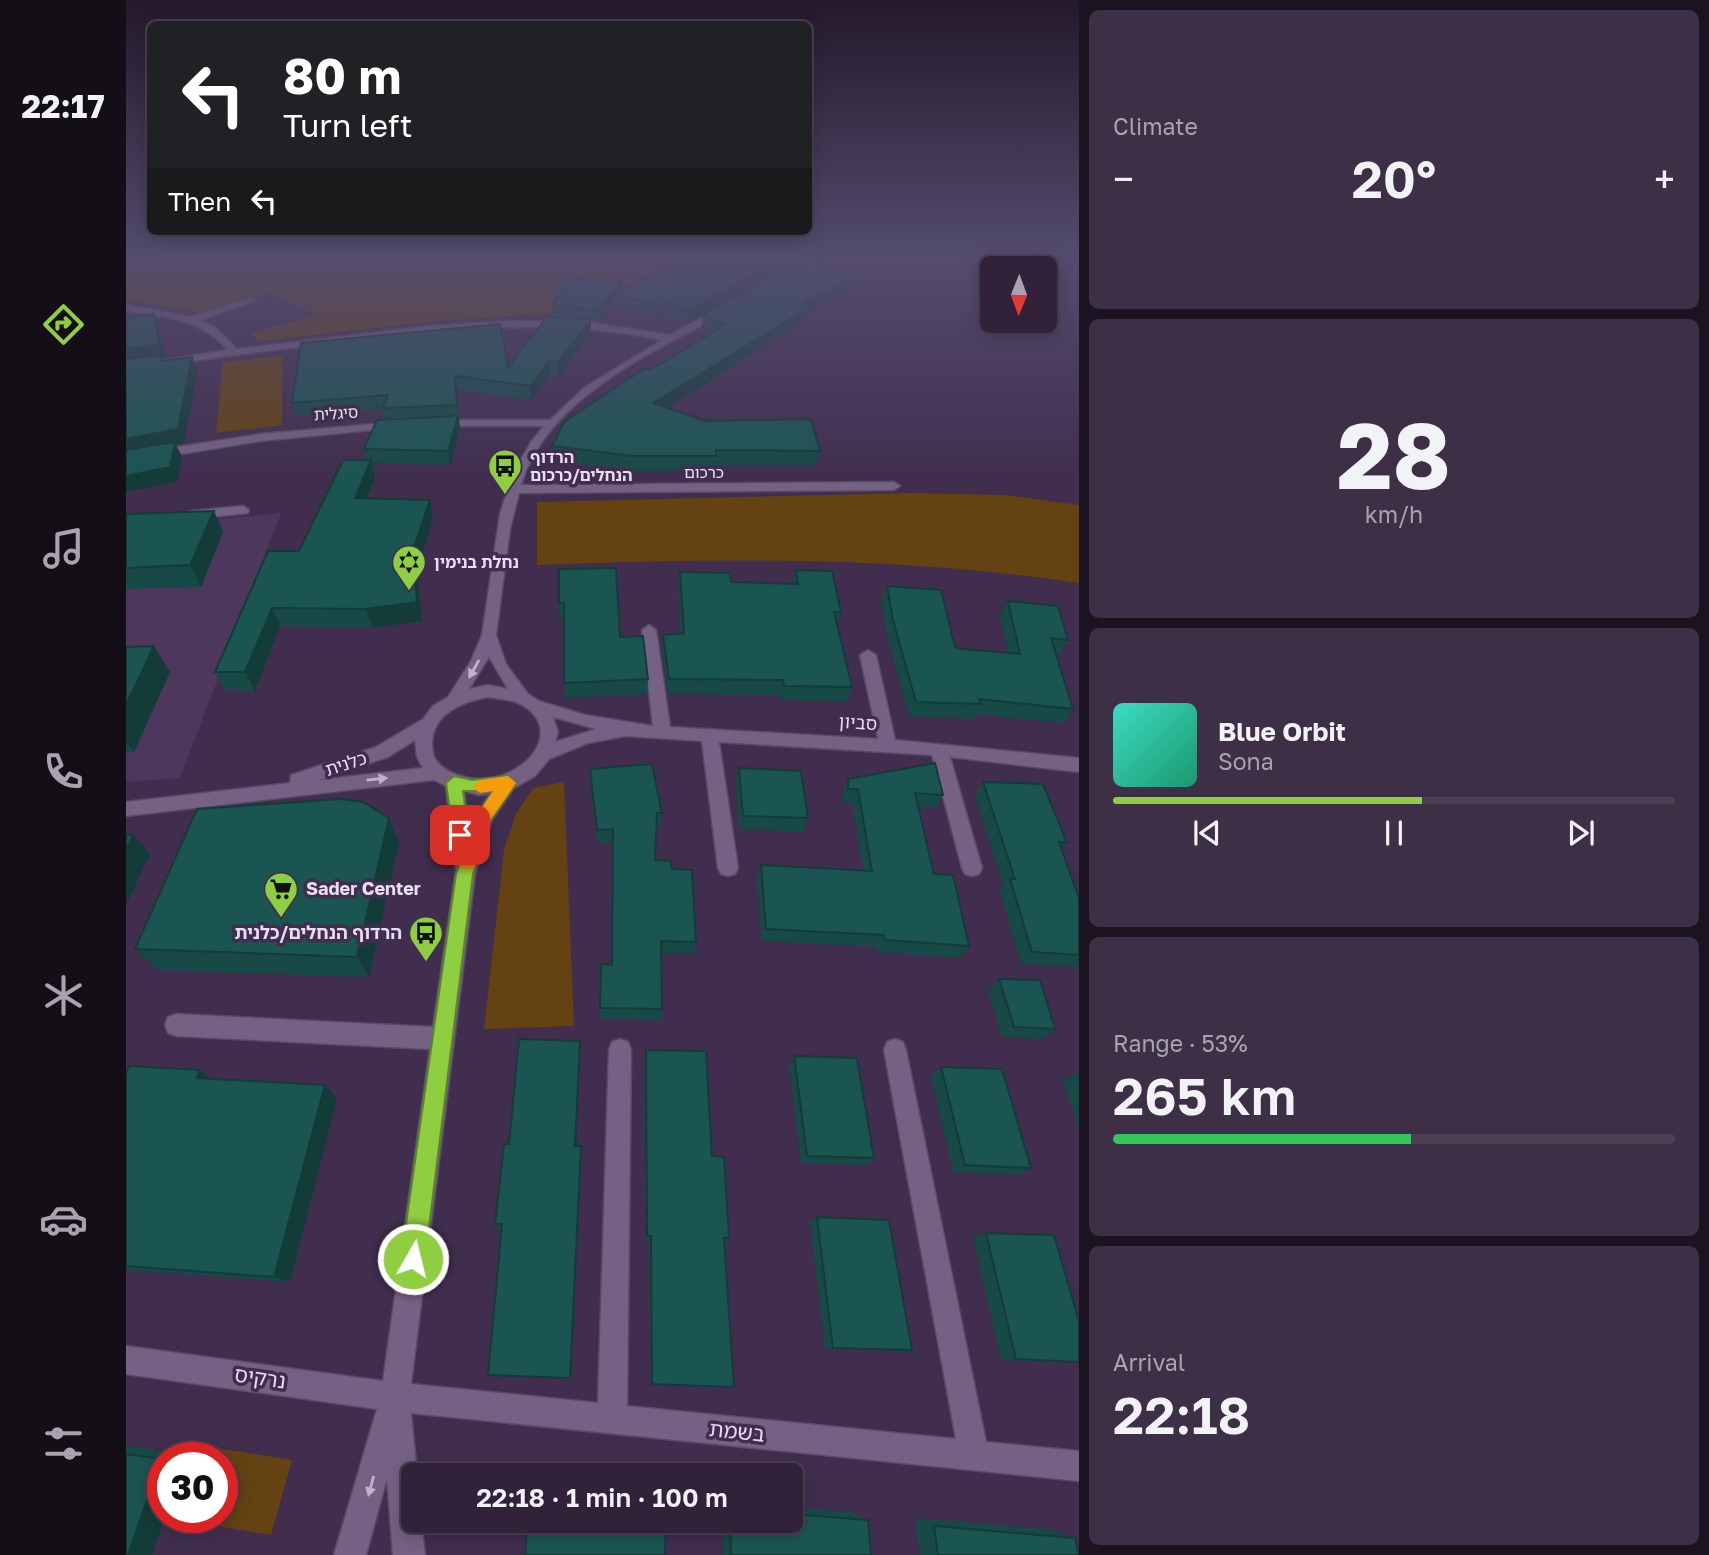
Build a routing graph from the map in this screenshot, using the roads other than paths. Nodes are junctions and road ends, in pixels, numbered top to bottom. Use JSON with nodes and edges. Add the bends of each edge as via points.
{"nodes":[{"id":1,"x":215,"y":331,"type":"edge"},
{"id":2,"x":414,"y":331,"type":"edge"},
{"id":3,"x":635,"y":331,"type":"edge"},
{"id":4,"x":687,"y":331,"type":"edge"},
{"id":5,"x":673,"y":339,"type":"junction"},
{"id":6,"x":234,"y":351,"type":"junction"},
{"id":7,"x":126,"y":369,"type":"edge"},
{"id":8,"x":551,"y":423,"type":"junction"},
{"id":9,"x":126,"y":459,"type":"edge"},
{"id":10,"x":894,"y":486,"type":"dead end"},
{"id":11,"x":514,"y":489,"type":"junction"},
{"id":12,"x":243,"y":510,"type":"dead end"},
{"id":13,"x":180,"y":516,"type":"edge"},
{"id":14,"x":649,"y":630,"type":"dead end"},
{"id":15,"x":489,"y":635,"type":"junction"},
{"id":16,"x":868,"y":655,"type":"dead end"},
{"id":17,"x":522,"y":697,"type":"junction"},
{"id":18,"x":454,"y":700,"type":"junction"},
{"id":19,"x":538,"y":707,"type":"junction"},
{"id":20,"x":427,"y":724,"type":"junction"},
{"id":21,"x":633,"y":731,"type":"junction"},
{"id":22,"x":662,"y":732,"type":"junction"},
{"id":23,"x":710,"y":735,"type":"junction"},
{"id":24,"x":888,"y":746,"type":"junction"},
{"id":25,"x":939,"y":749,"type":"junction"},
{"id":26,"x":545,"y":753,"type":"junction"},
{"id":27,"x":1079,"y":765,"type":"edge"},
{"id":28,"x":437,"y":773,"type":"junction"},
{"id":29,"x":454,"y":783,"type":"junction"},
{"id":30,"x":508,"y":783,"type":"junction"},
{"id":31,"x":260,"y":792,"type":"junction"},
{"id":32,"x":126,"y":809,"type":"edge"},
{"id":33,"x":728,"y":868,"type":"dead end"},
{"id":34,"x":971,"y":868,"type":"dead end"},
{"id":35,"x":465,"y":874,"type":"junction"},
{"id":36,"x":176,"y":1026,"type":"dead end"},
{"id":37,"x":443,"y":1039,"type":"junction"},
{"id":38,"x":620,"y":1050,"type":"dead end"},
{"id":39,"x":895,"y":1050,"type":"dead end"},
{"id":40,"x":126,"y":1360,"type":"edge"},
{"id":41,"x":395,"y":1396,"type":"junction"},
{"id":42,"x":612,"y":1419,"type":"junction"},
{"id":43,"x":974,"y":1456,"type":"junction"},
{"id":44,"x":1079,"y":1466,"type":"edge"},
{"id":45,"x":350,"y":1555,"type":"edge"},
{"id":46,"x":409,"y":1555,"type":"edge"}],
"edges":[{"from":1,"to":6,"type":"street"},
{"from":2,"to":6,"type":"street"},
{"from":3,"to":5,"type":"street"},
{"from":4,"to":5,"type":"street"},
{"from":5,"to":8,"type":"street","via":[[584,391]]},
{"from":6,"to":7,"type":"street"},
{"from":8,"to":9,"type":"street","name":"סיגלית","via":[[413,424],[289,433]]},
{"from":8,"to":11,"type":"street","via":[[536,440]]},
{"from":10,"to":11,"type":"street","name":"כרכום"},
{"from":11,"to":15,"type":"street","via":[[506,513]]},
{"from":12,"to":13,"type":"street"},
{"from":14,"to":22,"type":"street"},
{"from":15,"to":17,"type":"street","via":[[499,665]]},
{"from":15,"to":18,"type":"street","one_way":true,"via":[[474,671]]},
{"from":16,"to":24,"type":"street"},
{"from":17,"to":18,"type":"street","via":[[488,691]]},
{"from":17,"to":19,"type":"street"},
{"from":18,"to":20,"type":"street"},
{"from":19,"to":21,"type":"street","name":"סביון"},
{"from":19,"to":26,"type":"street","via":[[547,720],[550,737]]},
{"from":20,"to":28,"type":"street","via":[[423,750]]},
{"from":20,"to":31,"type":"street","name":"כלנית","via":[[382,752]]},
{"from":21,"to":22,"type":"street","name":"סביון"},
{"from":21,"to":26,"type":"street","name":"סביון","via":[[586,737]]},
{"from":22,"to":23,"type":"street","name":"סביון"},
{"from":23,"to":24,"type":"street","name":"סביון"},
{"from":23,"to":33,"type":"street"},
{"from":24,"to":25,"type":"street","name":"סביון"},
{"from":25,"to":27,"type":"street","name":"סביון"},
{"from":25,"to":34,"type":"street"},
{"from":26,"to":30,"type":"street","via":[[537,765]]},
{"from":28,"to":29,"type":"street"},
{"from":31,"to":28,"type":"street","name":"כלנית","one_way":true},
{"from":29,"to":30,"type":"street","via":[[481,787]]},
{"from":29,"to":35,"type":"street"},
{"from":30,"to":35,"type":"street","via":[[484,817]]},
{"from":31,"to":32,"type":"street","name":"כלנית"},
{"from":35,"to":37,"type":"street"},
{"from":36,"to":37,"type":"street"},
{"from":37,"to":41,"type":"street"},
{"from":38,"to":42,"type":"street"},
{"from":39,"to":43,"type":"street"},
{"from":40,"to":41,"type":"street","name":"נרקיס"},
{"from":41,"to":42,"type":"street","name":"בשמת"},
{"from":41,"to":45,"type":"street","one_way":true},
{"from":41,"to":46,"type":"street"},
{"from":42,"to":43,"type":"street","name":"בשמת"},
{"from":43,"to":44,"type":"street","name":"בשמת"}]}
